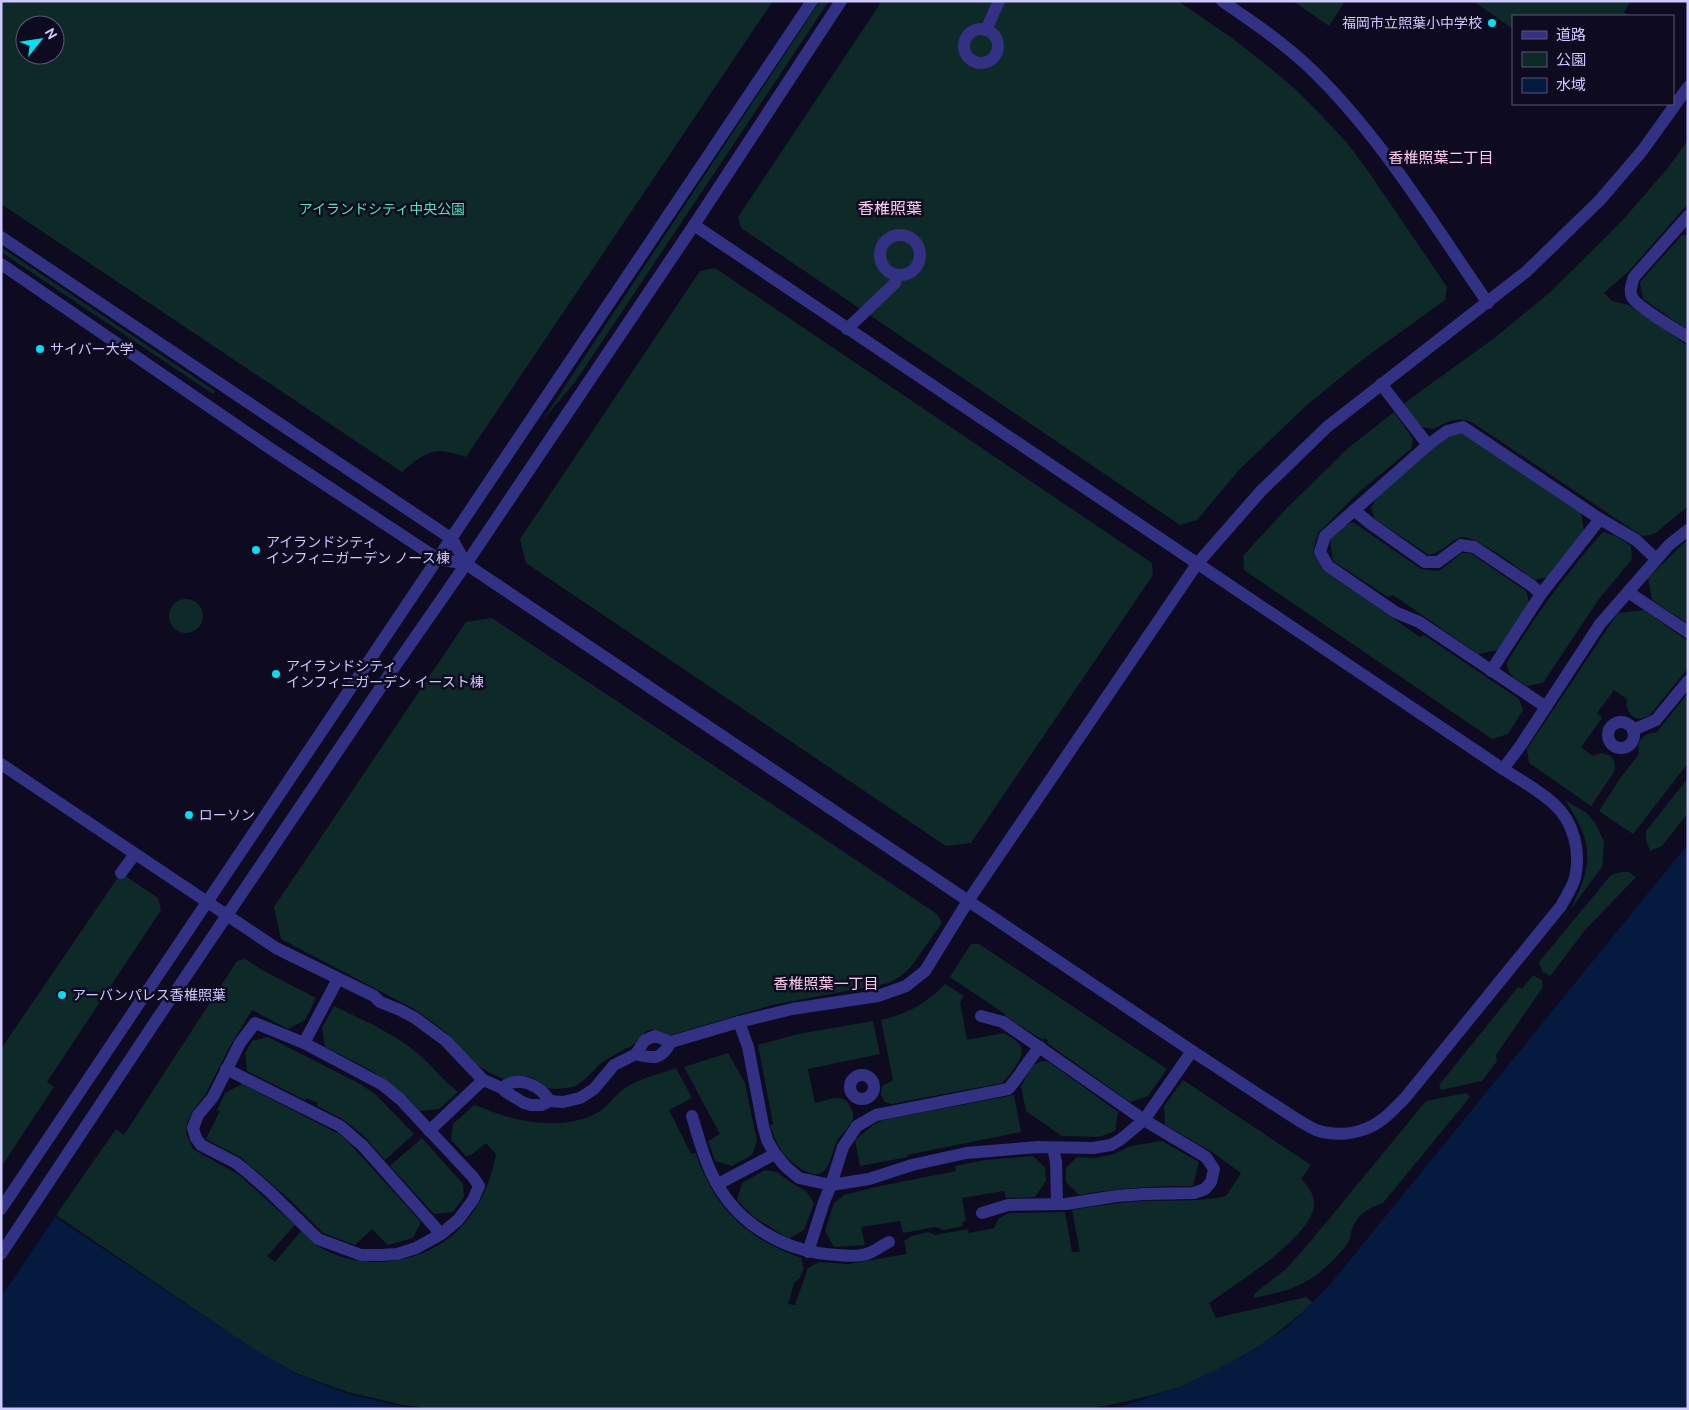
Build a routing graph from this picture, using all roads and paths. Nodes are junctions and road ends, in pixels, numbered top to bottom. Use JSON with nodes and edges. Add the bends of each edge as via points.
{"nodes":[{"id":1,"x":812,"y":1,"type":"edge"},
{"id":2,"x":841,"y":1,"type":"edge"},
{"id":3,"x":999,"y":1,"type":"edge"},
{"id":4,"x":1222,"y":1,"type":"edge"},
{"id":5,"x":986,"y":30,"type":"dead end"},
{"id":6,"x":1688,"y":87,"type":"edge"},
{"id":7,"x":1687,"y":218,"type":"edge"},
{"id":8,"x":694,"y":225,"type":"junction"},
{"id":9,"x":1,"y":237,"type":"edge"},
{"id":10,"x":1,"y":264,"type":"edge"},
{"id":11,"x":897,"y":275,"type":"dead end"},
{"id":12,"x":1488,"y":304,"type":"junction"},
{"id":13,"x":847,"y":329,"type":"junction"},
{"id":14,"x":1688,"y":338,"type":"edge"},
{"id":15,"x":1380,"y":384,"type":"junction"},
{"id":16,"x":1428,"y":445,"type":"junction"},
{"id":17,"x":1354,"y":510,"type":"junction"},
{"id":18,"x":1600,"y":518,"type":"junction"},
{"id":19,"x":1688,"y":530,"type":"edge"},
{"id":20,"x":452,"y":539,"type":"junction"},
{"id":21,"x":1656,"y":558,"type":"junction"},
{"id":22,"x":438,"y":559,"type":"junction"},
{"id":23,"x":466,"y":564,"type":"junction"},
{"id":24,"x":1197,"y":564,"type":"junction"},
{"id":25,"x":1628,"y":592,"type":"junction"},
{"id":26,"x":1541,"y":594,"type":"junction"},
{"id":27,"x":1688,"y":632,"type":"edge"},
{"id":28,"x":1491,"y":671,"type":"junction"},
{"id":29,"x":1688,"y":681,"type":"edge"},
{"id":30,"x":1546,"y":707,"type":"junction"},
{"id":31,"x":1633,"y":730,"type":"dead end"},
{"id":32,"x":1,"y":764,"type":"edge"},
{"id":33,"x":1502,"y":769,"type":"junction"},
{"id":34,"x":135,"y":854,"type":"junction"},
{"id":35,"x":121,"y":873,"type":"dead end"},
{"id":36,"x":968,"y":901,"type":"junction"},
{"id":37,"x":206,"y":902,"type":"junction"},
{"id":38,"x":227,"y":916,"type":"junction"},
{"id":39,"x":338,"y":979,"type":"junction"},
{"id":40,"x":981,"y":1016,"type":"dead end"},
{"id":41,"x":739,"y":1022,"type":"junction"},
{"id":42,"x":671,"y":1042,"type":"junction"},
{"id":43,"x":304,"y":1044,"type":"junction"},
{"id":44,"x":1040,"y":1047,"type":"junction"},
{"id":45,"x":1192,"y":1051,"type":"junction"},
{"id":46,"x":636,"y":1054,"type":"junction"},
{"id":47,"x":226,"y":1069,"type":"junction"},
{"id":48,"x":483,"y":1080,"type":"junction"},
{"id":49,"x":502,"y":1088,"type":"junction"},
{"id":50,"x":866,"y":1098,"type":"dead end"},
{"id":51,"x":550,"y":1101,"type":"junction"},
{"id":52,"x":876,"y":1115,"type":"junction"},
{"id":53,"x":692,"y":1116,"type":"dead end"},
{"id":54,"x":1144,"y":1120,"type":"junction"},
{"id":55,"x":429,"y":1131,"type":"junction"},
{"id":56,"x":1052,"y":1148,"type":"junction"},
{"id":57,"x":775,"y":1154,"type":"junction"},
{"id":58,"x":718,"y":1184,"type":"junction"},
{"id":59,"x":831,"y":1185,"type":"junction"},
{"id":60,"x":1056,"y":1204,"type":"junction"},
{"id":61,"x":1,"y":1208,"type":"edge"},
{"id":62,"x":982,"y":1212,"type":"dead end"},
{"id":63,"x":441,"y":1234,"type":"junction"},
{"id":64,"x":889,"y":1242,"type":"dead end"},
{"id":65,"x":808,"y":1252,"type":"junction"},
{"id":66,"x":1,"y":1254,"type":"edge"}],
"edges":[{"from":1,"to":20,"type":"street"},
{"from":2,"to":8,"type":"street"},
{"from":3,"to":5,"type":"street"},
{"from":4,"to":12,"type":"street","via":[[1311,69],[1339,99],[1385,154]]},
{"from":6,"to":12,"type":"street","via":[[1642,151],[1600,200],[1528,271]]},
{"from":7,"to":14,"type":"street","via":[[1634,277],[1631,287],[1632,297],[1639,304]]},
{"from":8,"to":13,"type":"street"},
{"from":8,"to":23,"type":"street"},
{"from":9,"to":20,"type":"street"},
{"from":10,"to":22,"type":"street"},
{"from":11,"to":13,"type":"street","via":[[895,284]]},
{"from":12,"to":15,"type":"street"},
{"from":13,"to":24,"type":"street"},
{"from":15,"to":16,"type":"street"},
{"from":15,"to":24,"type":"street","via":[[1327,427],[1268,485]]},
{"from":16,"to":17,"type":"street"},
{"from":16,"to":18,"type":"street","via":[[1447,430],[1463,427]]},
{"from":17,"to":26,"type":"street","via":[[1425,562],[1438,562],[1461,545],[1474,547]]},
{"from":17,"to":28,"type":"street","via":[[1325,536],[1320,552],[1328,566]]},
{"from":18,"to":21,"type":"street","via":[[1636,540]]},
{"from":18,"to":26,"type":"street"},
{"from":19,"to":21,"type":"street"},
{"from":20,"to":22,"type":"street"},
{"from":20,"to":23,"type":"street"},
{"from":21,"to":25,"type":"street"},
{"from":22,"to":23,"type":"street"},
{"from":22,"to":37,"type":"street"},
{"from":23,"to":36,"type":"street"},
{"from":23,"to":38,"type":"street"},
{"from":24,"to":33,"type":"street"},
{"from":24,"to":36,"type":"street"},
{"from":25,"to":27,"type":"street"},
{"from":25,"to":30,"type":"street","via":[[1600,624]]},
{"from":26,"to":28,"type":"street"},
{"from":28,"to":30,"type":"street"},
{"from":29,"to":31,"type":"street","via":[[1656,720]]},
{"from":30,"to":33,"type":"street"},
{"from":32,"to":34,"type":"street"},
{"from":33,"to":45,"type":"street","via":[[1540,792],[1562,813],[1577,848],[1574,879],[1561,906],[1391,1112],[1361,1131],[1331,1133],[1317,1130]]},
{"from":34,"to":35,"type":"street"},
{"from":34,"to":37,"type":"street"},
{"from":36,"to":41,"type":"street","via":[[926,971],[906,986],[878,996],[792,1009]]},
{"from":36,"to":45,"type":"street"},
{"from":37,"to":38,"type":"street"},
{"from":37,"to":61,"type":"street"},
{"from":38,"to":39,"type":"street","via":[[276,948]]},
{"from":38,"to":66,"type":"street"},
{"from":39,"to":43,"type":"street"},
{"from":39,"to":48,"type":"street","via":[[415,1018],[446,1041]]},
{"from":40,"to":44,"type":"street","via":[[1003,1022]]},
{"from":41,"to":42,"type":"street"},
{"from":41,"to":57,"type":"street","via":[[748,1047],[767,1140]]},
{"from":42,"to":46,"type":"street","via":[[659,1056],[651,1058]]},
{"from":42,"to":46,"type":"street","via":[[650,1037]]},
{"from":43,"to":47,"type":"street","via":[[255,1023]]},
{"from":43,"to":55,"type":"street","via":[[383,1085]]},
{"from":44,"to":52,"type":"street","via":[[1008,1089]]},
{"from":44,"to":54,"type":"street"},
{"from":45,"to":54,"type":"street"},
{"from":46,"to":51,"type":"street","via":[[614,1065],[594,1089],[580,1098]]},
{"from":47,"to":63,"type":"street","via":[[340,1126],[363,1146]]},
{"from":47,"to":63,"type":"street","via":[[214,1096],[198,1114],[193,1128],[196,1138],[201,1145],[246,1171],[318,1239],[361,1254],[381,1255],[416,1248]]},
{"from":48,"to":49,"type":"street"},
{"from":48,"to":55,"type":"street"},
{"from":49,"to":51,"type":"street","via":[[524,1103],[542,1105]]},
{"from":49,"to":51,"type":"street","via":[[528,1082]]},
{"from":50,"to":52,"type":"street"},
{"from":52,"to":59,"type":"street","via":[[858,1126],[843,1146]]},
{"from":53,"to":58,"type":"street","via":[[707,1163]]},
{"from":54,"to":56,"type":"street","via":[[1110,1145]]},
{"from":54,"to":60,"type":"street","via":[[1206,1157],[1214,1169],[1211,1182],[1205,1189],[1194,1194],[1145,1194]]},
{"from":55,"to":63,"type":"street","via":[[479,1186],[474,1200]]},
{"from":56,"to":59,"type":"street","via":[[966,1154],[869,1179]]},
{"from":56,"to":60,"type":"street","via":[[1056,1162]]},
{"from":57,"to":58,"type":"street"},
{"from":57,"to":59,"type":"street","via":[[799,1178]]},
{"from":58,"to":65,"type":"street","via":[[730,1203],[751,1224],[790,1247]]},
{"from":59,"to":65,"type":"street"},
{"from":60,"to":62,"type":"street","via":[[1008,1205]]},
{"from":64,"to":65,"type":"street","via":[[867,1254],[843,1256]]}]}
